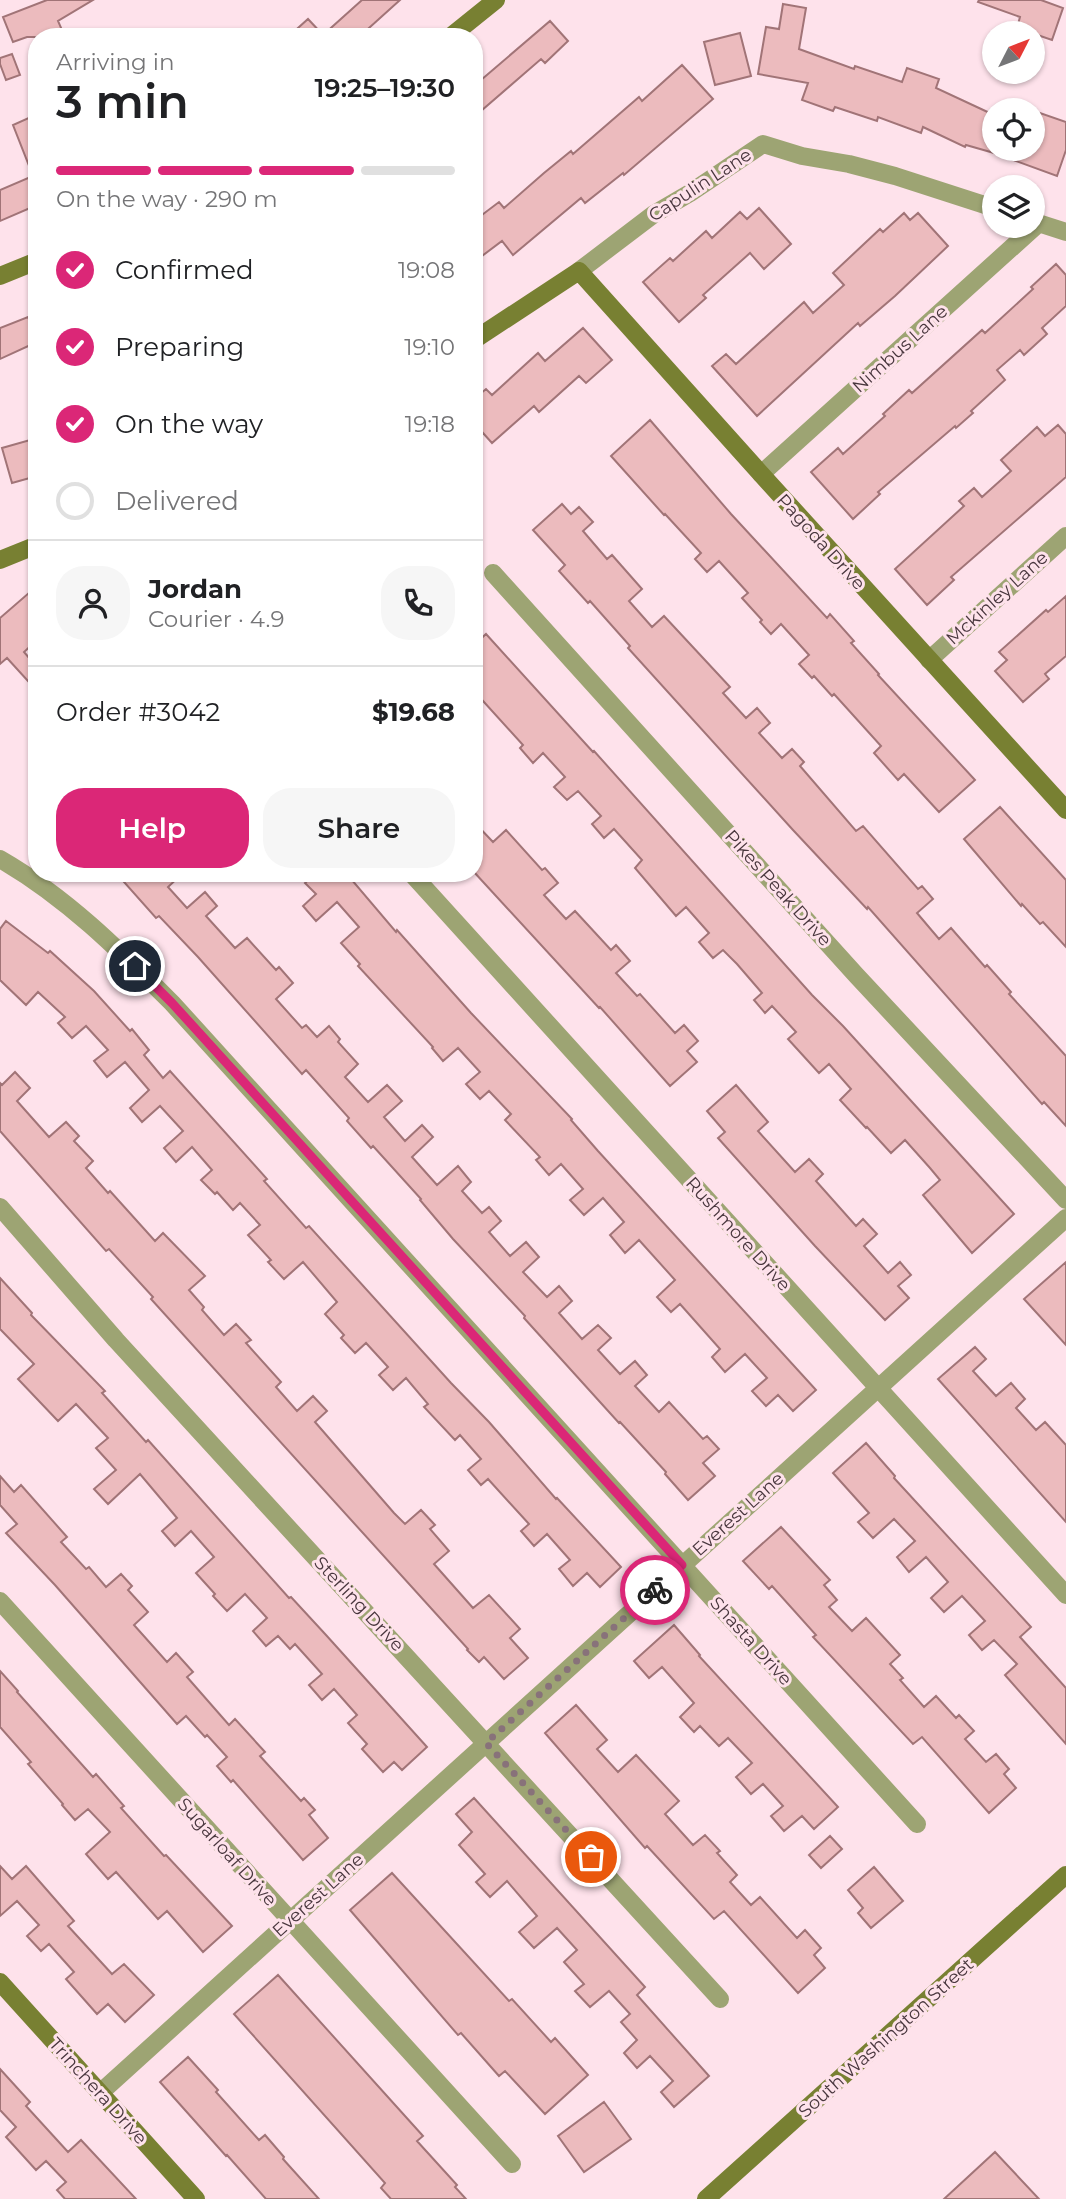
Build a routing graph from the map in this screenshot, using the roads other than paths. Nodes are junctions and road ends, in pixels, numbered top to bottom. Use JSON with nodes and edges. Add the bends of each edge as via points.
{"nodes":[{"id":1,"x":496,"y":0,"type":"edge"},
{"id":2,"x":461,"y":28,"type":"edge"},
{"id":3,"x":982,"y":204,"type":"edge"},
{"id":4,"x":1045,"y":225,"type":"edge"},
{"id":5,"x":1066,"y":232,"type":"edge"},
{"id":6,"x":1019,"y":238,"type":"edge"},
{"id":7,"x":28,"y":265,"type":"edge"},
{"id":8,"x":579,"y":271,"type":"junction"},
{"id":9,"x":0,"y":276,"type":"edge"},
{"id":10,"x":483,"y":334,"type":"edge"},
{"id":11,"x":761,"y":474,"type":"junction"},
{"id":12,"x":1066,"y":536,"type":"edge"},
{"id":13,"x":28,"y":549,"type":"edge"},
{"id":14,"x":0,"y":560,"type":"edge"},
{"id":15,"x":493,"y":573,"type":"dead end"},
{"id":16,"x":929,"y":660,"type":"junction"},
{"id":17,"x":1066,"y":810,"type":"edge"},
{"id":18,"x":0,"y":859,"type":"edge"},
{"id":19,"x":28,"y":875,"type":"edge"},
{"id":20,"x":37,"y":882,"type":"edge"},
{"id":21,"x":419,"y":882,"type":"edge"},
{"id":22,"x":1066,"y":1200,"type":"edge"},
{"id":23,"x":0,"y":1207,"type":"edge"},
{"id":24,"x":1066,"y":1218,"type":"edge"},
{"id":25,"x":878,"y":1388,"type":"junction"},
{"id":26,"x":682,"y":1565,"type":"junction"},
{"id":27,"x":1066,"y":1595,"type":"edge"},
{"id":28,"x":0,"y":1601,"type":"edge"},
{"id":29,"x":486,"y":1743,"type":"junction"},
{"id":30,"x":917,"y":1824,"type":"dead end"},
{"id":31,"x":1066,"y":1875,"type":"edge"},
{"id":32,"x":290,"y":1921,"type":"junction"},
{"id":33,"x":0,"y":1982,"type":"edge"},
{"id":34,"x":720,"y":1999,"type":"dead end"},
{"id":35,"x":100,"y":2094,"type":"junction"},
{"id":36,"x":512,"y":2164,"type":"dead end"},
{"id":37,"x":196,"y":2199,"type":"edge"},
{"id":38,"x":706,"y":2199,"type":"edge"}],
"edges":[{"from":1,"to":2,"type":"street"},
{"from":3,"to":8,"type":"street","name":"Capulin Lane","via":[[895,176],[763,144],[654,214]]},
{"from":4,"to":5,"type":"street"},
{"from":6,"to":11,"type":"street","name":"Nimbus Lane"},
{"from":7,"to":9,"type":"street"},
{"from":8,"to":10,"type":"street","name":"Capulin Lane"},
{"from":8,"to":11,"type":"street","name":"Pagoda Drive"},
{"from":11,"to":16,"type":"street","name":"Pagoda Drive"},
{"from":12,"to":16,"type":"street","name":"Mckinley Lane"},
{"from":13,"to":14,"type":"street"},
{"from":15,"to":22,"type":"street","name":"Pikes Peak Drive"},
{"from":16,"to":17,"type":"street","name":"Pagoda Drive"},
{"from":18,"to":19,"type":"street","name":"Shasta Drive"},
{"from":20,"to":26,"type":"street","name":"Shasta Drive","via":[[98,930],[172,1003]]},
{"from":21,"to":25,"type":"street","name":"Rushmore Drive"},
{"from":23,"to":29,"type":"street","name":"Sterling Drive"},
{"from":24,"to":25,"type":"street","name":"Everest Lane"},
{"from":25,"to":26,"type":"street","name":"Everest Lane"},
{"from":25,"to":27,"type":"street","name":"Rushmore Drive"},
{"from":26,"to":29,"type":"street","name":"Everest Lane"},
{"from":26,"to":30,"type":"street","name":"Shasta Drive"},
{"from":28,"to":32,"type":"street","name":"Sugarloaf Drive"},
{"from":29,"to":32,"type":"street","name":"Everest Lane"},
{"from":29,"to":34,"type":"street","name":"Sterling Drive"},
{"from":31,"to":38,"type":"street","name":"South Washington Street"},
{"from":32,"to":35,"type":"street","name":"Everest Lane"},
{"from":32,"to":36,"type":"street","name":"Sugarloaf Drive"},
{"from":33,"to":35,"type":"street","name":"Trinchera Drive"},
{"from":35,"to":37,"type":"street","name":"Trinchera Drive"}]}
